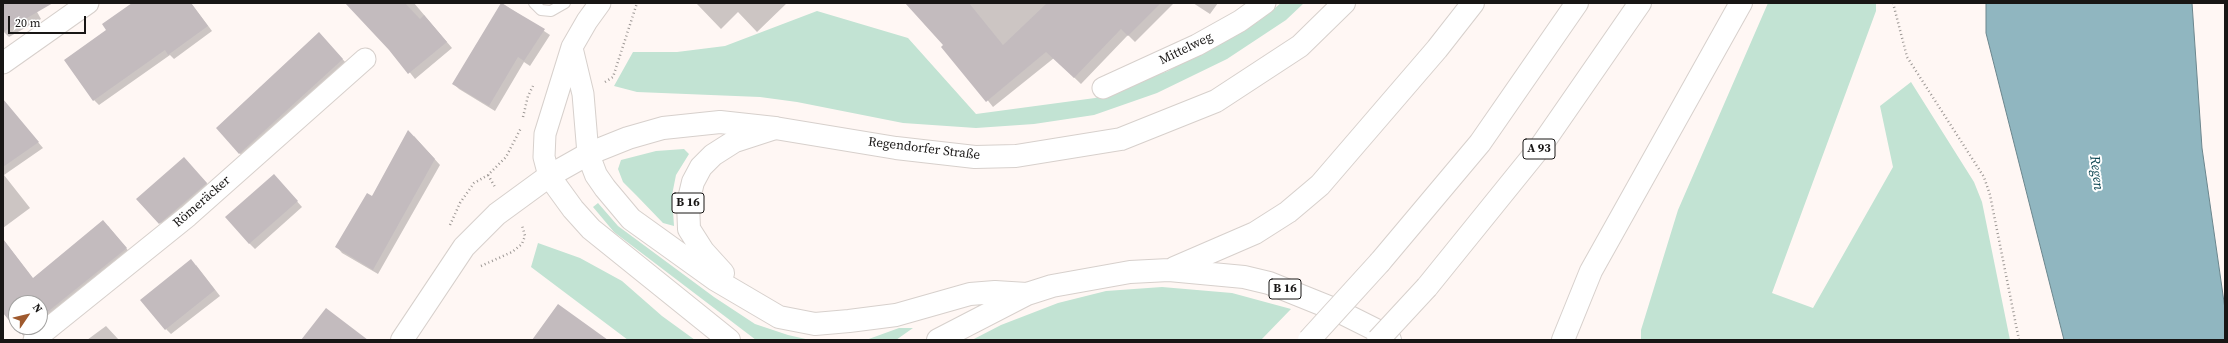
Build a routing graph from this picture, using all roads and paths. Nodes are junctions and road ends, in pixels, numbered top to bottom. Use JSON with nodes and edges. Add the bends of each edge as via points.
{"nodes":[{"id":1,"x":88,"y":3,"type":"edge"},
{"id":2,"x":534,"y":3,"type":"edge"},
{"id":3,"x":565,"y":3,"type":"edge"},
{"id":4,"x":600,"y":3,"type":"edge"},
{"id":5,"x":637,"y":3,"type":"edge"},
{"id":6,"x":1265,"y":3,"type":"edge"},
{"id":7,"x":1344,"y":3,"type":"edge"},
{"id":8,"x":1473,"y":3,"type":"edge"},
{"id":9,"x":1577,"y":3,"type":"edge"},
{"id":10,"x":1640,"y":3,"type":"edge"},
{"id":11,"x":1741,"y":3,"type":"edge"},
{"id":12,"x":1893,"y":3,"type":"edge"},
{"id":13,"x":572,"y":47,"type":"junction"},
{"id":14,"x":365,"y":59,"type":"dead end"},
{"id":15,"x":3,"y":63,"type":"edge"},
{"id":16,"x":613,"y":77,"type":"dead end"},
{"id":17,"x":1103,"y":88,"type":"dead end"},
{"id":18,"x":520,"y":128,"type":"dead end"},
{"id":19,"x":775,"y":128,"type":"junction"},
{"id":20,"x":588,"y":154,"type":"junction"},
{"id":21,"x":488,"y":175,"type":"dead end"},
{"id":22,"x":549,"y":176,"type":"junction"},
{"id":23,"x":524,"y":227,"type":"dead end"},
{"id":24,"x":474,"y":269,"type":"dead end"},
{"id":25,"x":1169,"y":270,"type":"junction"},
{"id":26,"x":1027,"y":294,"type":"junction"},
{"id":27,"x":673,"y":295,"type":"junction"},
{"id":28,"x":752,"y":302,"type":"junction"},
{"id":29,"x":1564,"y":339,"type":"edge"},
{"id":30,"x":34,"y":340,"type":"edge"},
{"id":31,"x":402,"y":340,"type":"edge"},
{"id":32,"x":713,"y":340,"type":"edge"},
{"id":33,"x":729,"y":340,"type":"edge"},
{"id":34,"x":938,"y":340,"type":"edge"},
{"id":35,"x":1309,"y":340,"type":"edge"},
{"id":36,"x":1378,"y":340,"type":"edge"},
{"id":37,"x":1390,"y":340,"type":"edge"},
{"id":38,"x":2019,"y":340,"type":"edge"}],
"edges":[{"from":1,"to":15,"type":"street"},
{"from":2,"to":3,"type":"lane","via":[[541,10],[551,11]]},
{"from":4,"to":13,"type":"street"},
{"from":5,"to":16,"type":"path"},
{"from":6,"to":17,"type":"street","name":"Mittelweg","via":[[1240,21],[1197,45]]},
{"from":7,"to":19,"type":"main road","name":"Regendorfer Straße","via":[[1300,46],[1216,101],[1121,139],[1016,156],[976,157],[896,148]]},
{"from":8,"to":25,"type":"main road","via":[[1437,49],[1320,185],[1288,212],[1255,233]]},
{"from":9,"to":35,"type":"main road","bridge":true,"via":[[1480,143],[1380,262]]},
{"from":10,"to":36,"type":"main road","number":"A 93","bridge":true,"via":[[1541,146],[1427,287]]},
{"from":11,"to":29,"type":"main road","via":[[1591,271]]},
{"from":12,"to":38,"type":"path","via":[[1907,57],[1984,177],[1990,195]]},
{"from":13,"to":20,"type":"street","via":[[583,94]]},
{"from":13,"to":22,"type":"street","via":[[545,134],[544,157]]},
{"from":14,"to":30,"type":"street","name":"Römeräcker","via":[[188,216]]},
{"from":18,"to":21,"type":"path","via":[[506,158]]},
{"from":19,"to":20,"type":"main road","name":"Regendorfer Straße","via":[[720,122],[663,128]]},
{"from":19,"to":28,"type":"main road","number":"B 16","via":[[735,141],[713,155],[701,167],[688,203],[689,228],[703,251]]},
{"from":20,"to":22,"type":"main road","name":"Regendorfer Straße"},
{"from":20,"to":28,"type":"main road","number":"B 16","via":[[596,175],[631,219],[716,280]]},
{"from":22,"to":27,"type":"main road","via":[[572,209],[591,229]]},
{"from":22,"to":31,"type":"main road","name":"Regendorfer Straße","via":[[507,204],[464,247]]},
{"from":23,"to":24,"type":"path","via":[[525,236],[522,244],[512,252]]},
{"from":25,"to":26,"type":"main road","number":"B 16","via":[[1130,272],[1074,281]]},
{"from":25,"to":37,"type":"main road","number":"B 16","via":[[1244,277],[1268,283],[1336,310]]},
{"from":26,"to":28,"type":"main road","number":"B 16","via":[[970,294],[896,315],[815,324],[779,317]]},
{"from":26,"to":34,"type":"main road","number":"B 16"},
{"from":27,"to":32,"type":"main road"},
{"from":27,"to":33,"type":"main road"}]}
